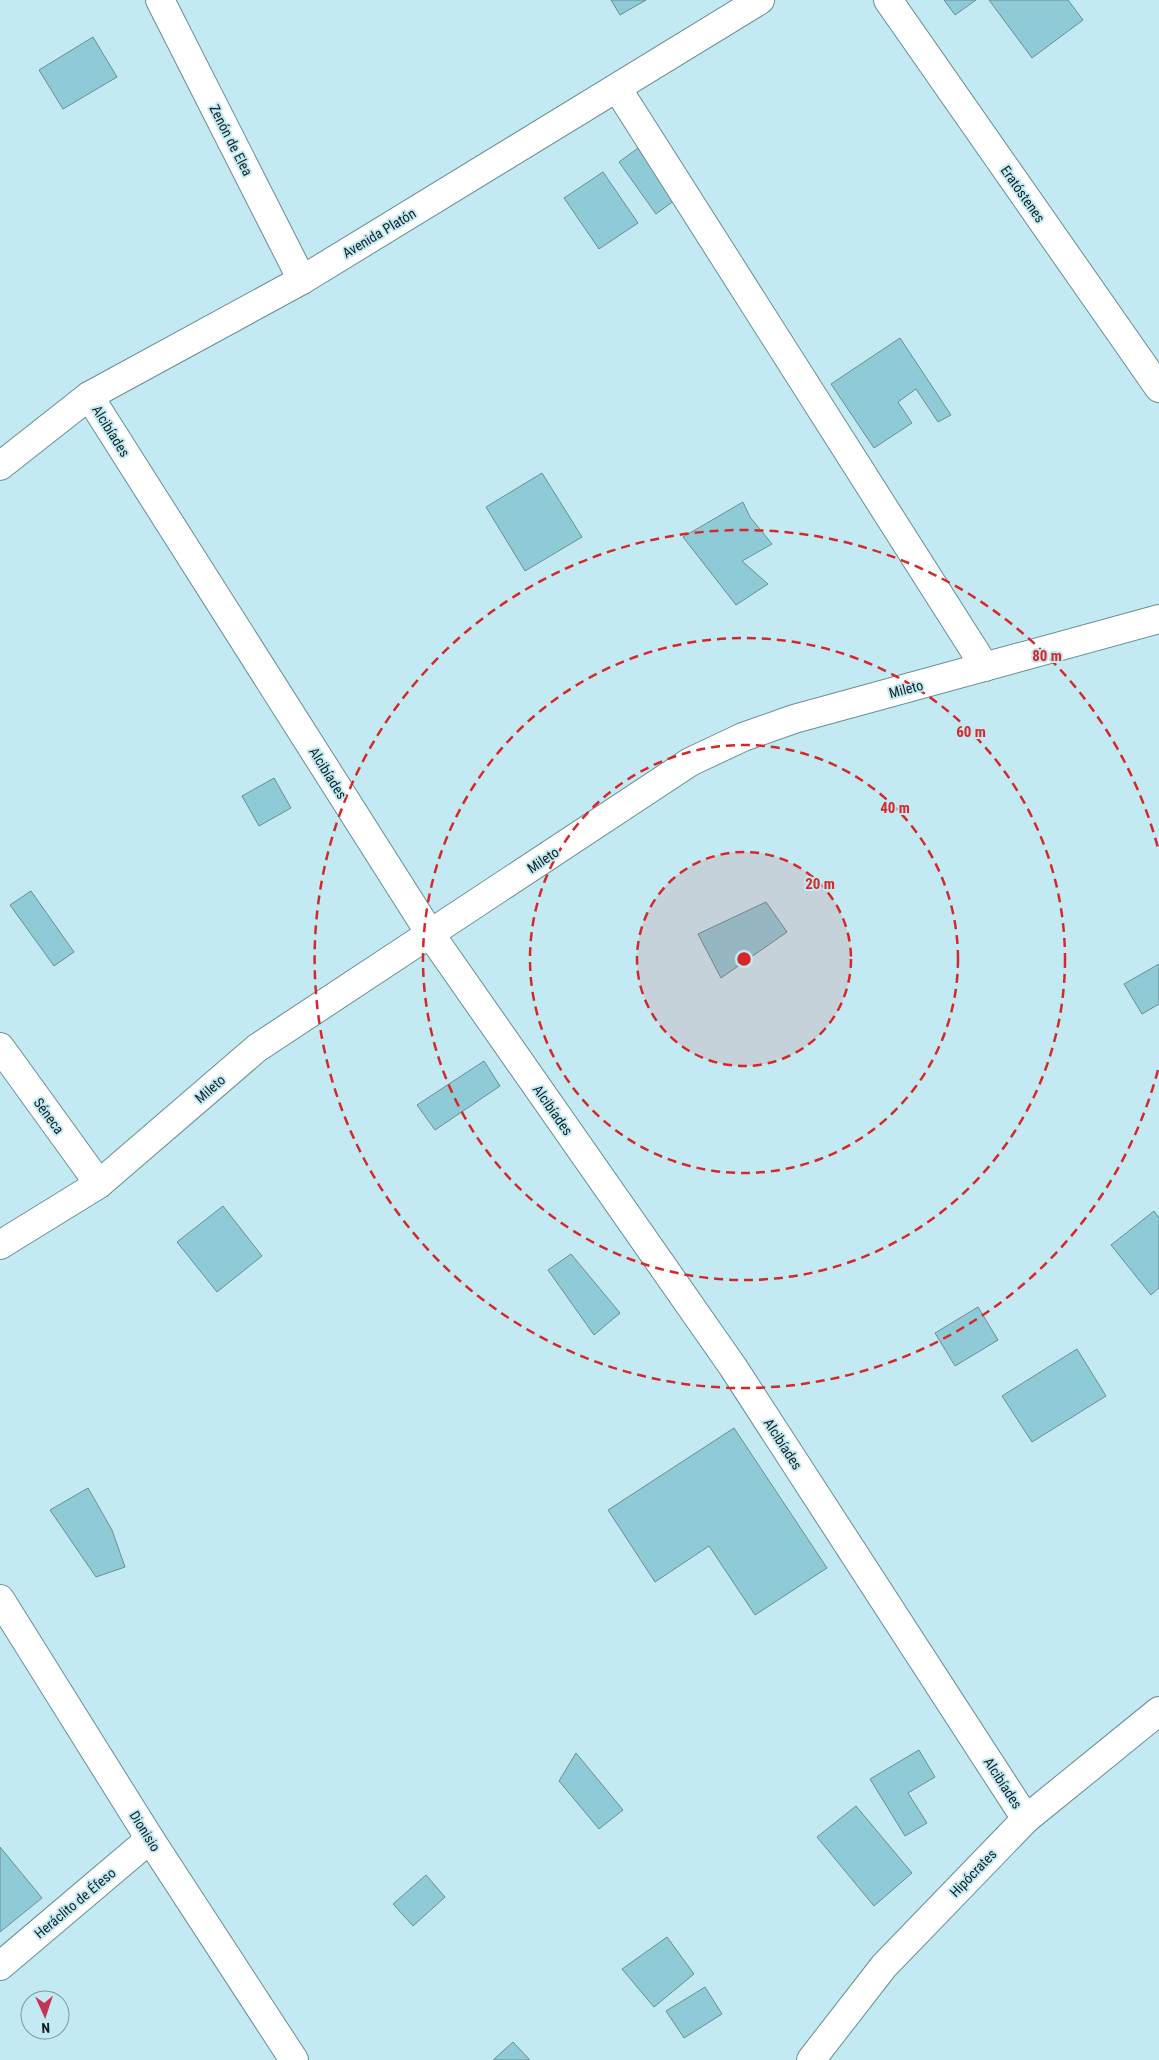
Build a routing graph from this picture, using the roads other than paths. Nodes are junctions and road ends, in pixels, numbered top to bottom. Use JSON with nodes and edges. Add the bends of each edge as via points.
{"nodes":[{"id":1,"x":160,"y":0,"type":"edge"},
{"id":2,"x":760,"y":0,"type":"edge"},
{"id":3,"x":888,"y":0,"type":"edge"},
{"id":4,"x":616,"y":88,"type":"junction"},
{"id":5,"x":302,"y":280,"type":"junction"},
{"id":6,"x":1159,"y":388,"type":"edge"},
{"id":7,"x":89,"y":396,"type":"junction"},
{"id":8,"x":0,"y":466,"type":"edge"},
{"id":9,"x":1159,"y":619,"type":"edge"},
{"id":10,"x":985,"y":667,"type":"junction"},
{"id":11,"x":431,"y":935,"type":"junction"},
{"id":12,"x":0,"y":1047,"type":"edge"},
{"id":13,"x":98,"y":1184,"type":"junction"},
{"id":14,"x":0,"y":1245,"type":"edge"},
{"id":15,"x":0,"y":1599,"type":"edge"},
{"id":16,"x":1159,"y":1711,"type":"edge"},
{"id":17,"x":1026,"y":1819,"type":"junction"},
{"id":18,"x":150,"y":1839,"type":"junction"},
{"id":19,"x":0,"y":1966,"type":"edge"},
{"id":20,"x":294,"y":2060,"type":"edge"},
{"id":21,"x":812,"y":2060,"type":"edge"}],
"edges":[{"from":1,"to":5,"type":"street","name":"Zenón de Elea"},
{"from":2,"to":4,"type":"street","name":"Avenida Platón"},
{"from":3,"to":6,"type":"street","name":"Eratóstenes"},
{"from":4,"to":5,"type":"street","name":"Avenida Platón"},
{"from":4,"to":10,"type":"street"},
{"from":5,"to":7,"type":"street","name":"Avenida Platón"},
{"from":7,"to":8,"type":"street","name":"Avenida Platón"},
{"from":7,"to":11,"type":"street","name":"Alcibíades"},
{"from":9,"to":10,"type":"street","name":"Mileto"},
{"from":10,"to":11,"type":"street","name":"Mileto","via":[[794,719],[743,737],[690,762]]},
{"from":11,"to":13,"type":"street","name":"Mileto","via":[[257,1048]]},
{"from":11,"to":17,"type":"street","name":"Alcibíades","via":[[733,1367]]},
{"from":12,"to":13,"type":"street","name":"Séneca"},
{"from":13,"to":14,"type":"street","name":"Mileto"},
{"from":15,"to":18,"type":"street","name":"Dionisio"},
{"from":16,"to":17,"type":"street","name":"Hipócrates"},
{"from":17,"to":21,"type":"street","name":"Hipócrates","via":[[884,1966]]},
{"from":18,"to":19,"type":"street","name":"Heráclito de Éfeso"},
{"from":18,"to":20,"type":"street","name":"Dionisio"}]}
